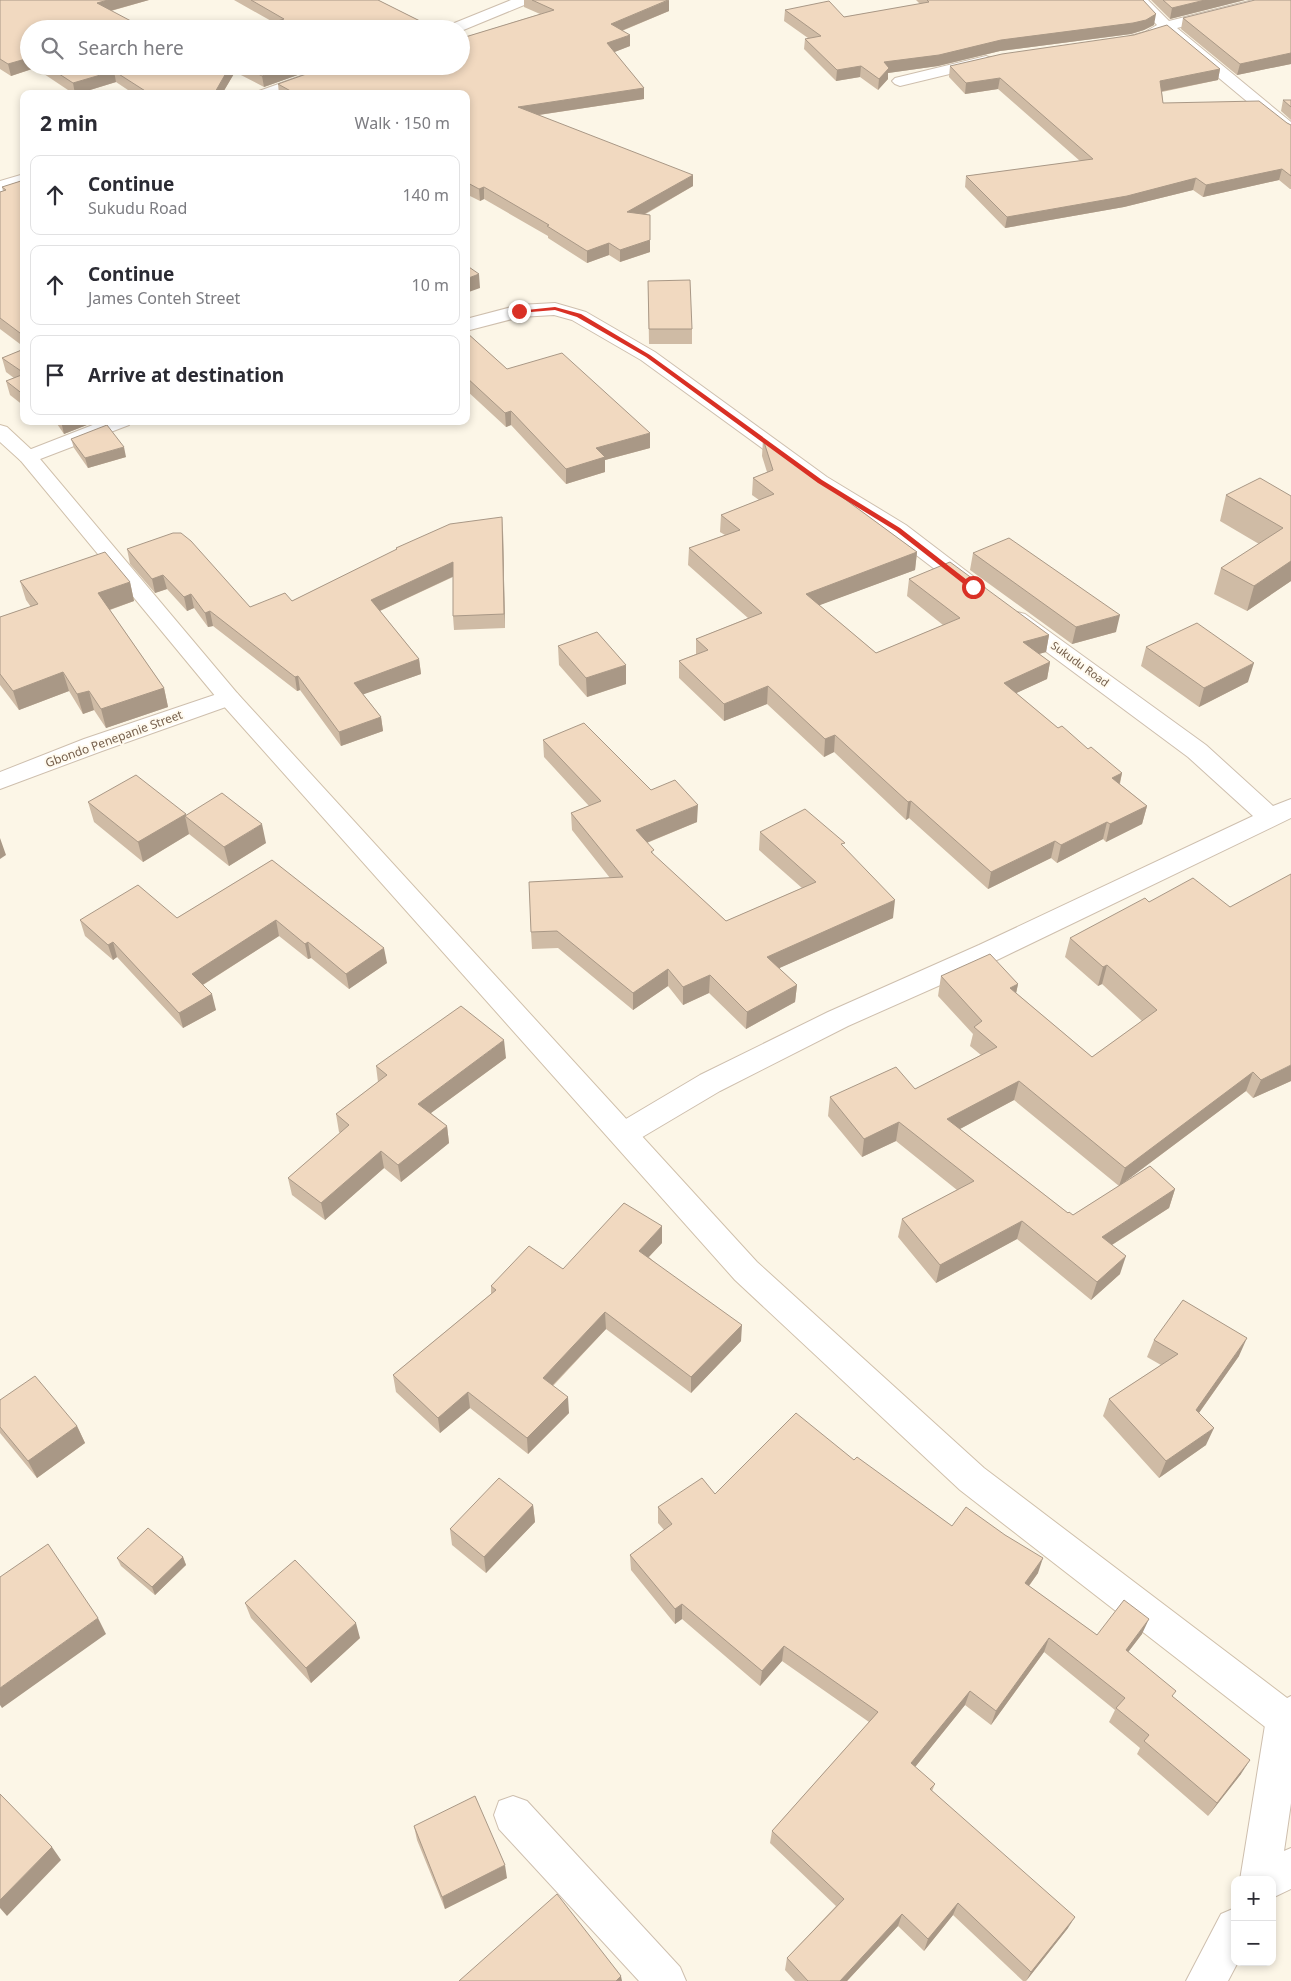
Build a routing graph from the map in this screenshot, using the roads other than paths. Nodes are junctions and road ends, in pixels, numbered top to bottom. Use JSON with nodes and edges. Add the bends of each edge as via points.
{"nodes":[{"id":1,"x":524,"y":0,"type":"edge"},
{"id":2,"x":1140,"y":0,"type":"edge"},
{"id":3,"x":1270,"y":0,"type":"edge"},
{"id":4,"x":470,"y":22,"type":"edge"},
{"id":5,"x":1166,"y":26,"type":"junction"},
{"id":6,"x":1123,"y":42,"type":"edge"},
{"id":7,"x":1000,"y":58,"type":"edge"},
{"id":8,"x":319,"y":75,"type":"edge"},
{"id":9,"x":900,"y":81,"type":"dead end"},
{"id":10,"x":277,"y":90,"type":"edge"},
{"id":11,"x":1291,"y":130,"type":"edge"},
{"id":12,"x":20,"y":180,"type":"edge"},
{"id":13,"x":0,"y":186,"type":"edge"},
{"id":14,"x":470,"y":324,"type":"edge"},
{"id":15,"x":112,"y":425,"type":"edge"},
{"id":16,"x":0,"y":431,"type":"edge"},
{"id":17,"x":28,"y":457,"type":"junction"},
{"id":18,"x":229,"y":698,"type":"junction"},
{"id":19,"x":0,"y":781,"type":"edge"},
{"id":20,"x":1281,"y":813,"type":"edge"},
{"id":21,"x":624,"y":1134,"type":"junction"},
{"id":22,"x":1289,"y":1719,"type":"edge"},
{"id":23,"x":513,"y":1815,"type":"dead end"},
{"id":24,"x":1291,"y":1868,"type":"edge"},
{"id":25,"x":1261,"y":1876,"type":"edge"},
{"id":26,"x":1276,"y":1876,"type":"edge"},
{"id":27,"x":1231,"y":1935,"type":"edge"},
{"id":28,"x":666,"y":1981,"type":"edge"},
{"id":29,"x":1206,"y":1981,"type":"edge"}],
"edges":[{"from":1,"to":4,"type":"street"},
{"from":2,"to":5,"type":"street"},
{"from":3,"to":5,"type":"street"},
{"from":5,"to":6,"type":"street","via":[[1150,35]]},
{"from":5,"to":11,"type":"street"},
{"from":7,"to":9,"type":"street"},
{"from":8,"to":10,"type":"street"},
{"from":12,"to":13,"type":"street"},
{"from":14,"to":20,"type":"street","name":"Sukudu Road","via":[[519,311],[555,309],[579,316],[648,356],[820,481],[898,530]]},
{"from":15,"to":17,"type":"street"},
{"from":16,"to":17,"type":"street"},
{"from":17,"to":18,"type":"street"},
{"from":18,"to":19,"type":"street","name":"Gbondo Penepanie Street"},
{"from":18,"to":21,"type":"street"},
{"from":20,"to":21,"type":"street","via":[[998,948],[838,1019],[710,1083]]},
{"from":21,"to":22,"type":"street","via":[[746,1271],[972,1479]]},
{"from":22,"to":25,"type":"street"},
{"from":23,"to":28,"type":"street"},
{"from":24,"to":26,"type":"street"},
{"from":27,"to":29,"type":"street"}]}
